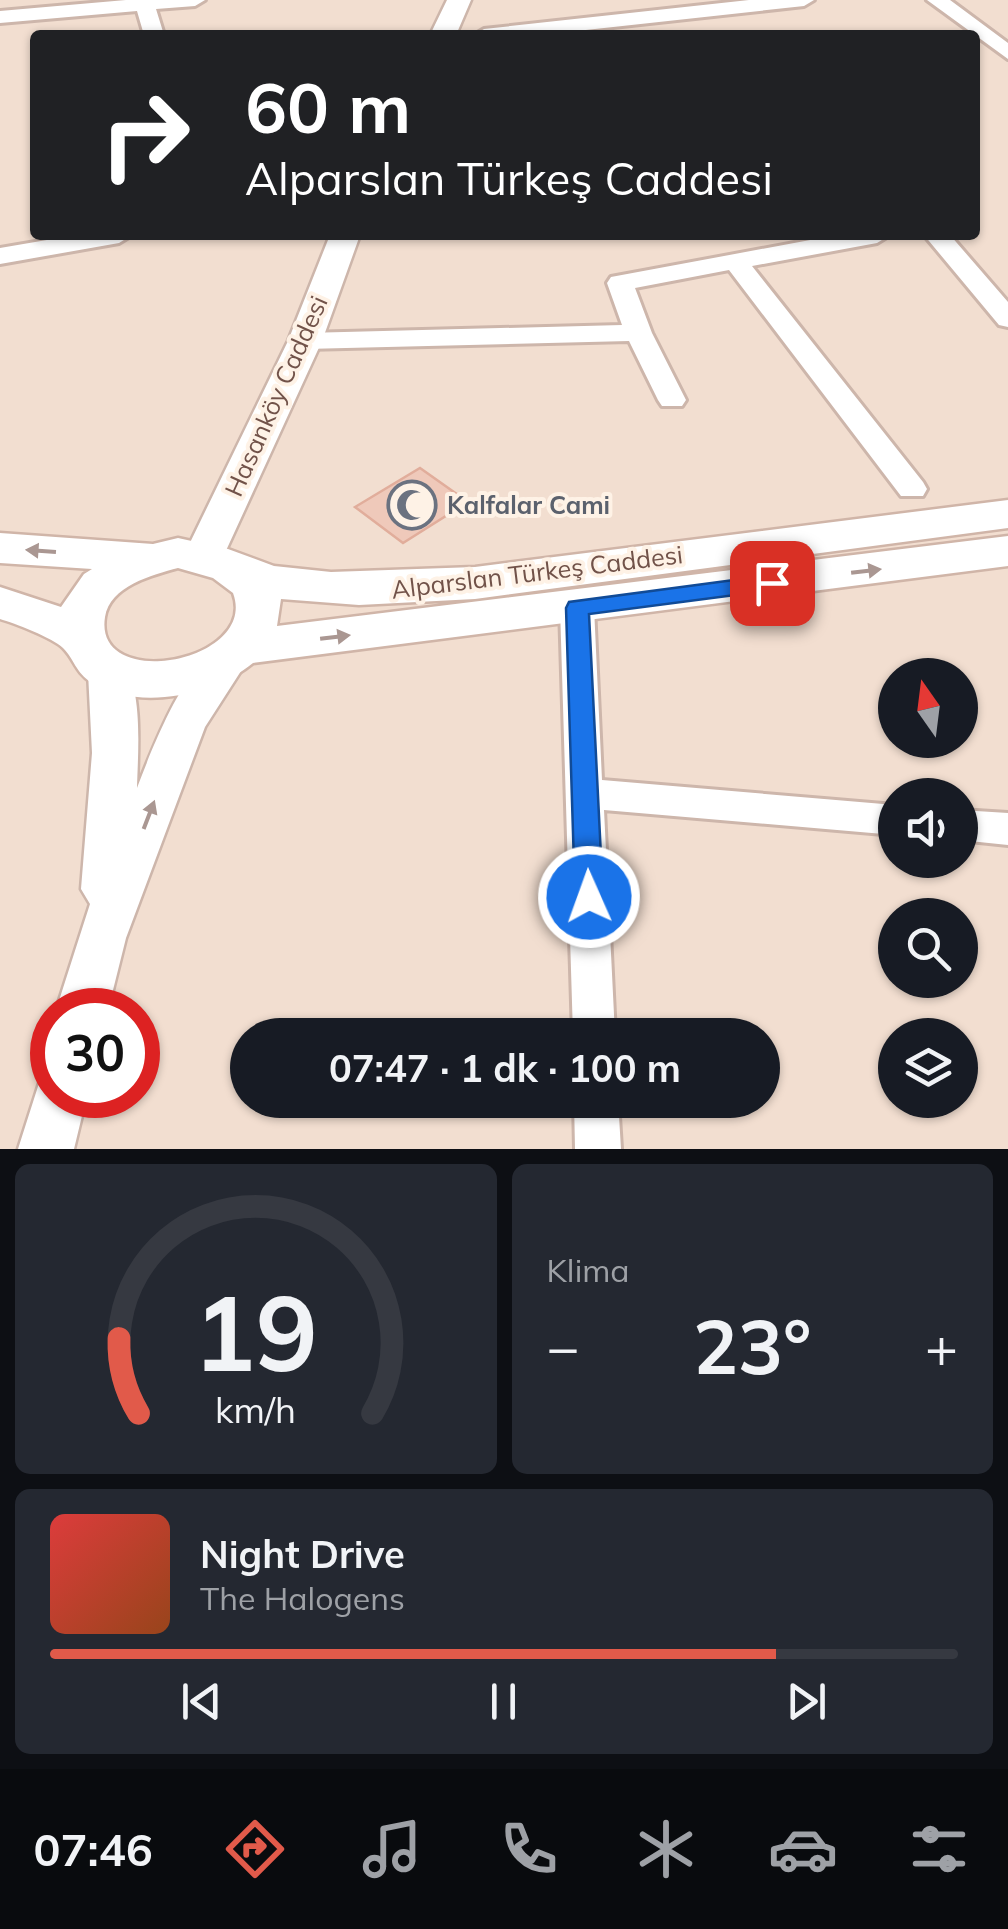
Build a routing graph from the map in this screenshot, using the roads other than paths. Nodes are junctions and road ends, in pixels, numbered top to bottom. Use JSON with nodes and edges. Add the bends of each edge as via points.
{"nodes":[{"id":1,"x":195,"y":0,"type":"edge"},
{"id":2,"x":459,"y":0,"type":"edge"},
{"id":3,"x":804,"y":0,"type":"edge"},
{"id":4,"x":937,"y":0,"type":"edge"},
{"id":5,"x":146,"y":6,"type":"junction"},
{"id":6,"x":679,"y":14,"type":"junction"},
{"id":7,"x":0,"y":18,"type":"edge"},
{"id":8,"x":153,"y":30,"type":"edge"},
{"id":9,"x":446,"y":30,"type":"edge"},
{"id":10,"x":530,"y":30,"type":"edge"},
{"id":11,"x":692,"y":30,"type":"edge"},
{"id":12,"x":976,"y":30,"type":"edge"},
{"id":13,"x":980,"y":33,"type":"edge"},
{"id":14,"x":1008,"y":54,"type":"edge"},
{"id":15,"x":91,"y":240,"type":"edge"},
{"id":16,"x":343,"y":240,"type":"edge"},
{"id":17,"x":846,"y":240,"type":"edge"},
{"id":18,"x":940,"y":240,"type":"edge"},
{"id":19,"x":0,"y":256,"type":"edge"},
{"id":20,"x":736,"y":262,"type":"junction"},
{"id":21,"x":1008,"y":319,"type":"edge"},
{"id":22,"x":638,"y":333,"type":"junction"},
{"id":23,"x":304,"y":342,"type":"junction"},
{"id":24,"x":672,"y":400,"type":"dead end"},
{"id":25,"x":912,"y":489,"type":"dead end"},
{"id":26,"x":1008,"y":514,"type":"edge"},
{"id":27,"x":0,"y":548,"type":"edge"},
{"id":28,"x":1008,"y":551,"type":"edge"},
{"id":29,"x":151,"y":557,"type":"junction"},
{"id":30,"x":225,"y":565,"type":"junction"},
{"id":31,"x":0,"y":602,"type":"edge"},
{"id":32,"x":577,"y":608,"type":"junction"},
{"id":33,"x":78,"y":636,"type":"junction"},
{"id":34,"x":233,"y":652,"type":"junction"},
{"id":35,"x":109,"y":672,"type":"junction"},
{"id":36,"x":585,"y":793,"type":"junction"},
{"id":37,"x":878,"y":819,"type":"edge"},
{"id":38,"x":978,"y":826,"type":"edge"},
{"id":39,"x":1008,"y":829,"type":"edge"},
{"id":40,"x":101,"y":938,"type":"junction"},
{"id":41,"x":88,"y":988,"type":"edge"},
{"id":42,"x":593,"y":1018,"type":"edge"},
{"id":43,"x":54,"y":1118,"type":"edge"},
{"id":44,"x":597,"y":1118,"type":"edge"},
{"id":45,"x":46,"y":1149,"type":"edge"},
{"id":46,"x":598,"y":1149,"type":"edge"}],
"edges":[{"from":1,"to":5,"type":"street"},
{"from":2,"to":9,"type":"street"},
{"from":3,"to":6,"type":"street"},
{"from":4,"to":12,"type":"street"},
{"from":5,"to":7,"type":"street"},
{"from":5,"to":8,"type":"street"},
{"from":6,"to":10,"type":"street"},
{"from":6,"to":11,"type":"street"},
{"from":13,"to":14,"type":"street"},
{"from":15,"to":19,"type":"street"},
{"from":16,"to":23,"type":"street","name":"Hasanköy Caddesi"},
{"from":17,"to":20,"type":"street"},
{"from":18,"to":21,"type":"street"},
{"from":20,"to":22,"type":"street","via":[[620,283]]},
{"from":20,"to":25,"type":"street"},
{"from":22,"to":23,"type":"street"},
{"from":22,"to":24,"type":"street"},
{"from":23,"to":30,"type":"street","name":"Hasanköy Caddesi"},
{"from":26,"to":30,"type":"main road","name":"Alparslan Türkeş Caddesi","via":[[386,590],[285,586]]},
{"from":29,"to":27,"type":"main road","one_way":true},
{"from":32,"to":28,"type":"main road","name":"Alparslan Türkeş Caddesi","one_way":true},
{"from":29,"to":30,"type":"main road"},
{"from":29,"to":33,"type":"main road","via":[[114,573],[87,597]]},
{"from":30,"to":34,"type":"main road","via":[[257,594],[258,615]]},
{"from":31,"to":33,"type":"main road"},
{"from":34,"to":32,"type":"main road","name":"Alparslan Türkeş Caddesi","one_way":true},
{"from":32,"to":36,"type":"street"},
{"from":33,"to":35,"type":"main road"},
{"from":34,"to":35,"type":"main road","via":[[201,672],[170,680]]},
{"from":40,"to":34,"type":"street","one_way":true,"via":[[184,722]]},
{"from":35,"to":40,"type":"street","via":[[117,765]]},
{"from":36,"to":37,"type":"street"},
{"from":36,"to":42,"type":"street"},
{"from":38,"to":39,"type":"street"},
{"from":40,"to":41,"type":"street"},
{"from":43,"to":45,"type":"street"},
{"from":44,"to":46,"type":"street"}]}
